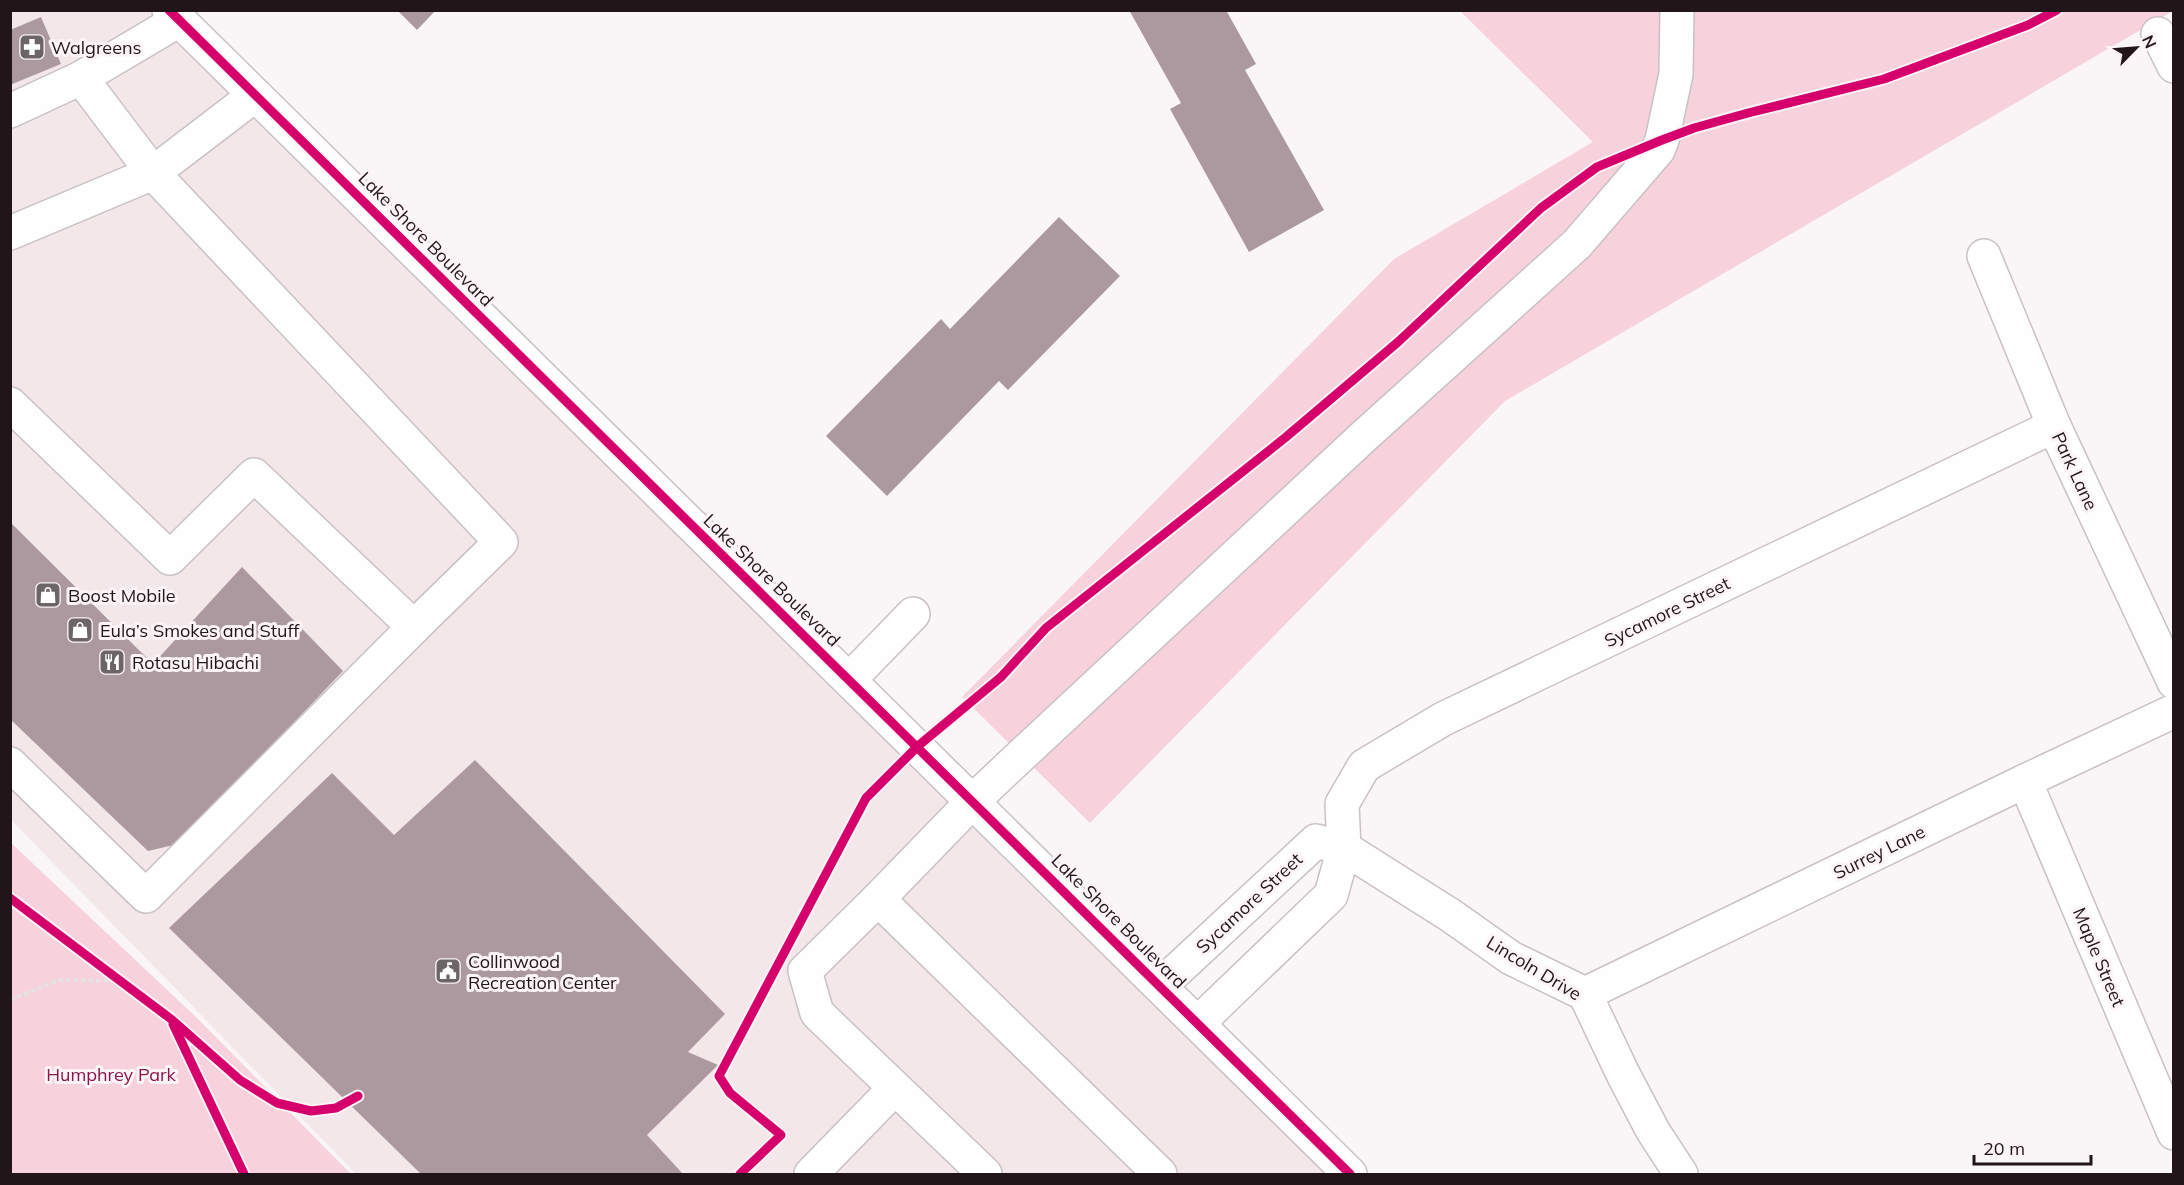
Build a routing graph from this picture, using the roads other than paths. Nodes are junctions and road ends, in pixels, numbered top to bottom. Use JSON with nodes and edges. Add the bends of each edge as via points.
{"nodes":[{"id":1,"x":1677,"y":10,"type":"edge"},
{"id":2,"x":174,"y":15,"type":"edge"},
{"id":3,"x":2158,"y":34,"type":"dead end"},
{"id":4,"x":2174,"y":66,"type":"edge"},
{"id":5,"x":81,"y":78,"type":"junction"},
{"id":6,"x":255,"y":95,"type":"junction"},
{"id":7,"x":10,"y":111,"type":"edge"},
{"id":8,"x":153,"y":173,"type":"junction"},
{"id":9,"x":10,"y":233,"type":"edge"},
{"id":10,"x":1983,"y":256,"type":"dead end"},
{"id":11,"x":10,"y":404,"type":"edge"},
{"id":12,"x":2054,"y":426,"type":"junction"},
{"id":13,"x":913,"y":614,"type":"dead end"},
{"id":14,"x":414,"y":627,"type":"junction"},
{"id":15,"x":850,"y":679,"type":"junction"},
{"id":16,"x":2174,"y":682,"type":"edge"},
{"id":17,"x":2174,"y":711,"type":"edge"},
{"id":18,"x":10,"y":764,"type":"edge"},
{"id":19,"x":2025,"y":780,"type":"junction"},
{"id":20,"x":973,"y":801,"type":"junction"},
{"id":21,"x":1344,"y":848,"type":"junction"},
{"id":22,"x":878,"y":899,"type":"junction"},
{"id":23,"x":1161,"y":985,"type":"junction"},
{"id":24,"x":1585,"y":994,"type":"junction"},
{"id":25,"x":1198,"y":1023,"type":"junction"},
{"id":26,"x":895,"y":1088,"type":"junction"},
{"id":27,"x":2174,"y":1133,"type":"edge"},
{"id":28,"x":811,"y":1174,"type":"edge"},
{"id":29,"x":985,"y":1174,"type":"edge"},
{"id":30,"x":1160,"y":1174,"type":"edge"},
{"id":31,"x":1350,"y":1174,"type":"edge"},
{"id":32,"x":1681,"y":1174,"type":"edge"}],
"edges":[{"from":1,"to":20,"type":"street","via":[[1676,74],[1658,150],[1577,244],[1362,438]]},
{"from":2,"to":5,"type":"street"},
{"from":2,"to":6,"type":"street","name":"Lake Shore Boulevard"},
{"from":3,"to":4,"type":"street"},
{"from":5,"to":7,"type":"street"},
{"from":5,"to":8,"type":"street"},
{"from":6,"to":8,"type":"street"},
{"from":6,"to":15,"type":"street","name":"Lake Shore Boulevard"},
{"from":8,"to":9,"type":"street"},
{"from":8,"to":14,"type":"street","via":[[501,542]]},
{"from":10,"to":12,"type":"street","name":"Park Lane"},
{"from":11,"to":14,"type":"street","via":[[170,558],[255,475]]},
{"from":12,"to":16,"type":"street","name":"Park Lane"},
{"from":12,"to":21,"type":"street","name":"Sycamore Street","via":[[1443,719],[1364,766],[1342,804]]},
{"from":13,"to":15,"type":"street"},
{"from":14,"to":18,"type":"street","via":[[146,896]]},
{"from":15,"to":20,"type":"street","name":"Lake Shore Boulevard"},
{"from":17,"to":19,"type":"street","name":"Surrey Lane"},
{"from":19,"to":24,"type":"street","name":"Surrey Lane"},
{"from":19,"to":27,"type":"street","name":"Maple Street"},
{"from":20,"to":22,"type":"street"},
{"from":20,"to":23,"type":"street","name":"Lake Shore Boulevard"},
{"from":21,"to":23,"type":"street","name":"Sycamore Street","via":[[1316,841]]},
{"from":21,"to":24,"type":"street","name":"Lincoln Drive","via":[[1511,958]]},
{"from":21,"to":25,"type":"street","name":"Sycamore Street","via":[[1331,895]]},
{"from":22,"to":26,"type":"street","via":[[805,971],[817,1013]]},
{"from":22,"to":30,"type":"street"},
{"from":23,"to":25,"type":"street","name":"Lake Shore Boulevard"},
{"from":24,"to":32,"type":"street","name":"Lincoln Drive","via":[[1653,1131]]},
{"from":25,"to":31,"type":"street","name":"Lake Shore Boulevard"},
{"from":26,"to":28,"type":"street"},
{"from":26,"to":29,"type":"street"}]}
